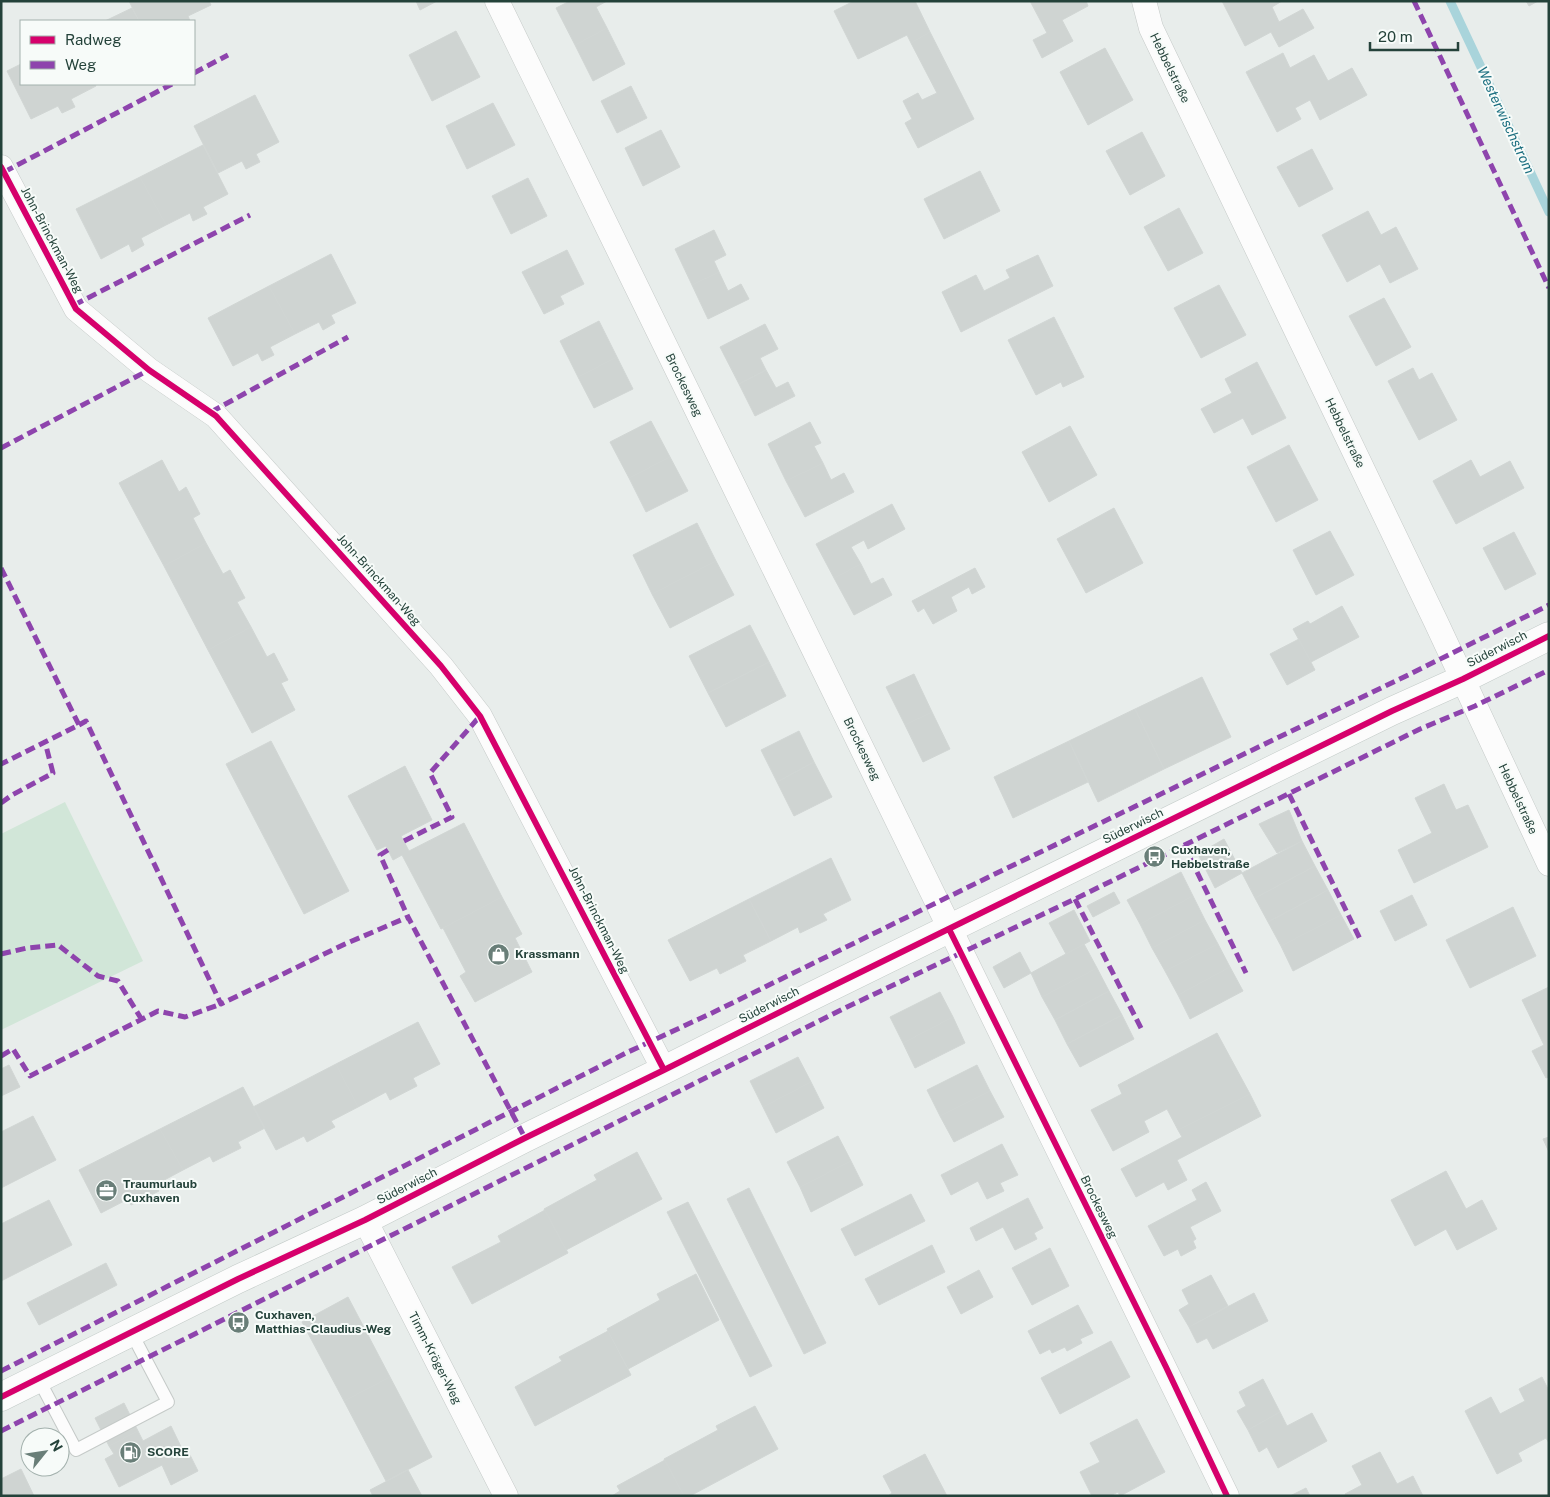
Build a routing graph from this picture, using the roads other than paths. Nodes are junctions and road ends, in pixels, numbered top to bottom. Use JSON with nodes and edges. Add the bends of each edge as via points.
{"nodes":[{"id":1,"x":497,"y":1,"type":"edge"},
{"id":2,"x":1144,"y":1,"type":"edge"},
{"id":3,"x":1,"y":167,"type":"edge"},
{"id":4,"x":1549,"y":636,"type":"edge"},
{"id":5,"x":1463,"y":679,"type":"junction"},
{"id":6,"x":1549,"y":864,"type":"edge"},
{"id":7,"x":950,"y":929,"type":"junction"},
{"id":8,"x":664,"y":1070,"type":"junction"},
{"id":9,"x":365,"y":1220,"type":"junction"},
{"id":10,"x":131,"y":1332,"type":"junction"},
{"id":11,"x":38,"y":1378,"type":"junction"},
{"id":12,"x":1,"y":1397,"type":"edge"},
{"id":13,"x":506,"y":1496,"type":"edge"},
{"id":14,"x":1227,"y":1496,"type":"edge"}],
"edges":[{"from":1,"to":7,"type":"street","name":"Brockesweg"},
{"from":2,"to":5,"type":"street","name":"Hebbelstraße","via":[[1151,28]]},
{"from":3,"to":8,"type":"street","name":"John-Brinckman-Weg","via":[[76,310],[149,370],[216,416],[441,666],[480,716]]},
{"from":4,"to":5,"type":"street","name":"Süderwisch"},
{"from":5,"to":6,"type":"street","name":"Hebbelstraße"},
{"from":5,"to":7,"type":"street","name":"Süderwisch"},
{"from":7,"to":8,"type":"street","name":"Süderwisch"},
{"from":7,"to":14,"type":"street","name":"Brockesweg"},
{"from":8,"to":9,"type":"street","name":"Süderwisch"},
{"from":9,"to":10,"type":"street","name":"Süderwisch"},
{"from":9,"to":13,"type":"street","name":"Timm-Kröger-Weg"},
{"from":10,"to":11,"type":"street","name":"Süderwisch"},
{"from":10,"to":11,"type":"lane","via":[[168,1402],[76,1450]]},
{"from":11,"to":12,"type":"street","name":"Süderwisch"}]}
